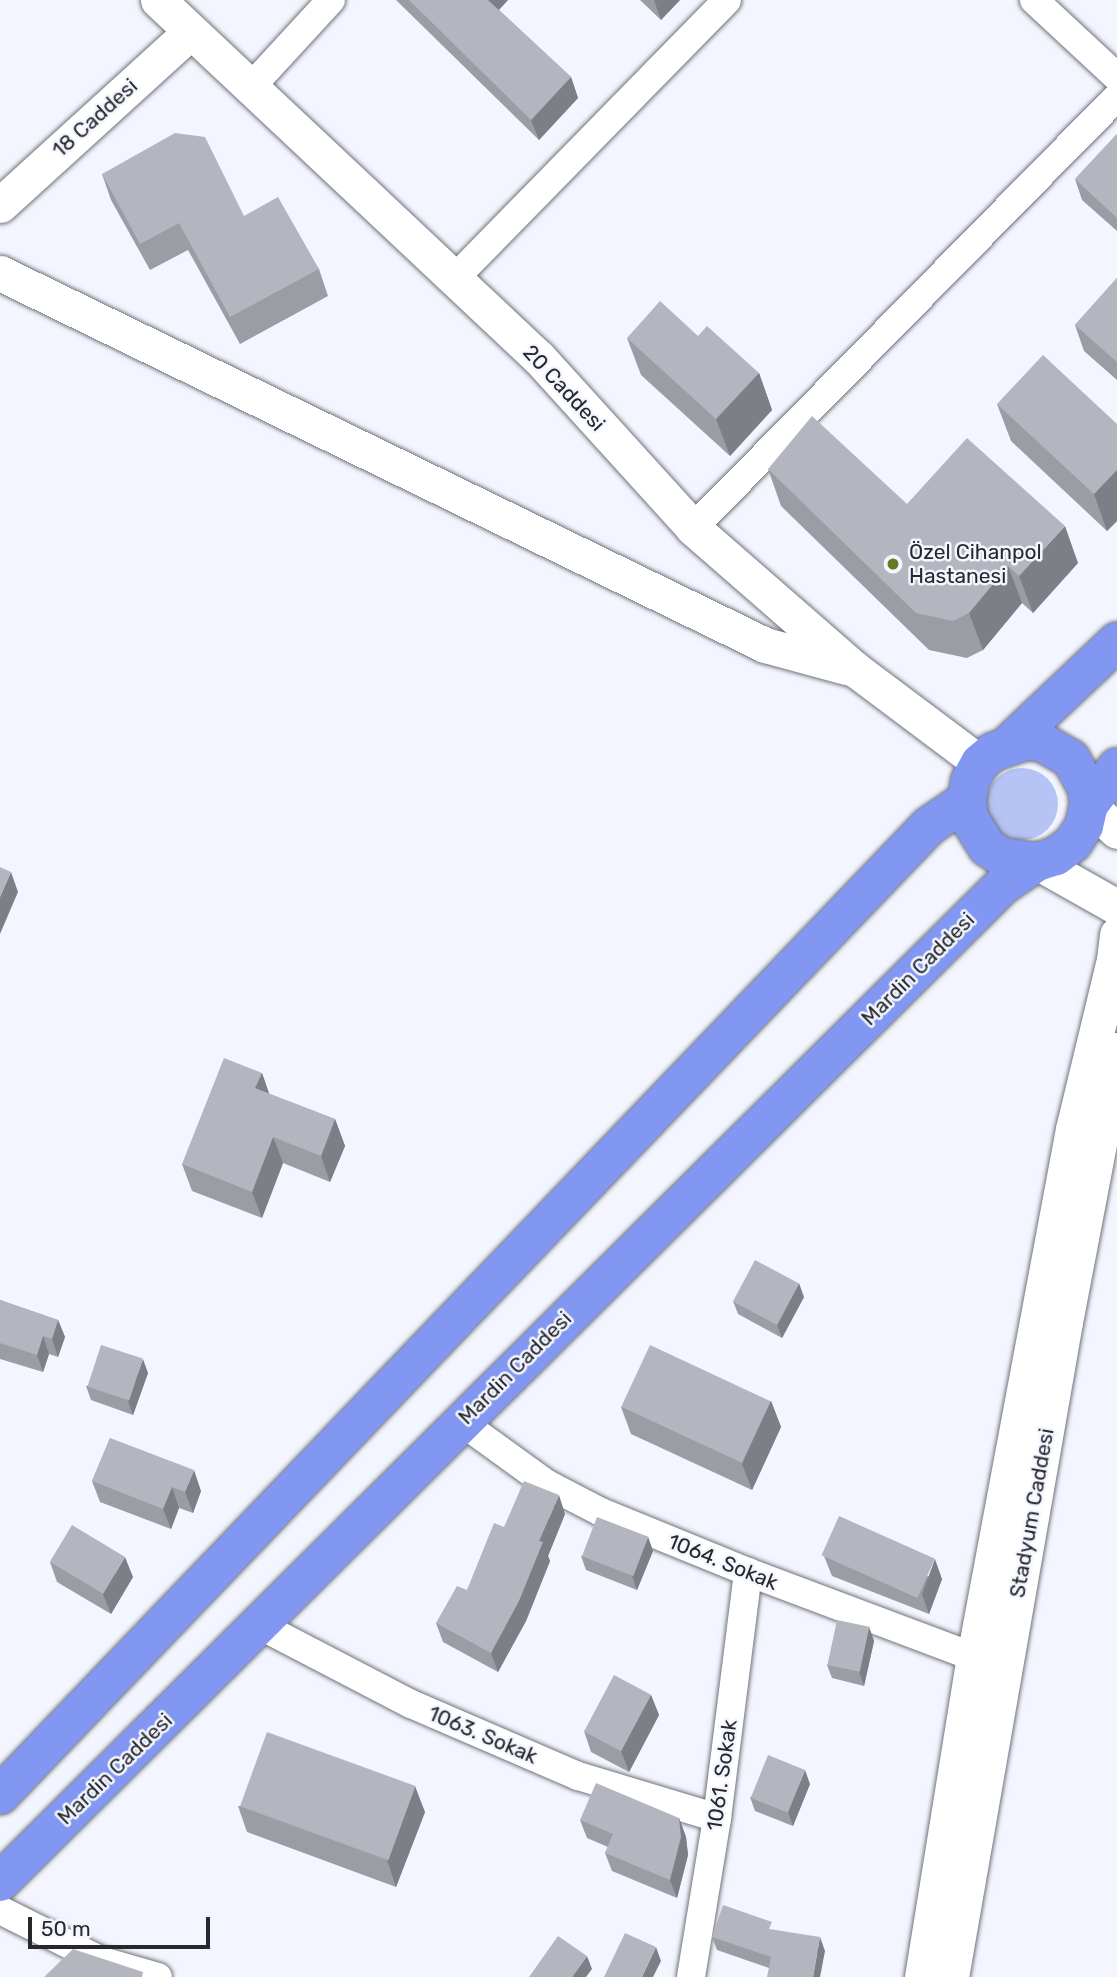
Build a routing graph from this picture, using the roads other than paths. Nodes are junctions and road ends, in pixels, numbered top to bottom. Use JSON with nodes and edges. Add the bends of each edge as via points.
{"nodes":[{"id":1,"x":158,"y":0,"type":"edge"},
{"id":2,"x":331,"y":0,"type":"edge"},
{"id":3,"x":727,"y":0,"type":"edge"},
{"id":4,"x":1034,"y":0,"type":"edge"},
{"id":5,"x":191,"y":30,"type":"junction"},
{"id":6,"x":1117,"y":77,"type":"edge"},
{"id":7,"x":251,"y":87,"type":"junction"},
{"id":8,"x":1117,"y":97,"type":"edge"},
{"id":9,"x":0,"y":205,"type":"edge"},
{"id":10,"x":0,"y":273,"type":"edge"},
{"id":11,"x":454,"y":279,"type":"junction"},
{"id":12,"x":693,"y":528,"type":"junction"},
{"id":13,"x":1117,"y":642,"type":"edge"},
{"id":14,"x":856,"y":670,"type":"junction"},
{"id":15,"x":995,"y":754,"type":"junction"},
{"id":16,"x":1117,"y":767,"type":"edge"},
{"id":17,"x":967,"y":800,"type":"junction"},
{"id":18,"x":1088,"y":805,"type":"junction"},
{"id":19,"x":1117,"y":831,"type":"edge"},
{"id":20,"x":1037,"y":862,"type":"junction"},
{"id":21,"x":1116,"y":918,"type":"edge"},
{"id":22,"x":1117,"y":1050,"type":"edge"},
{"id":23,"x":460,"y":1421,"type":"junction"},
{"id":24,"x":748,"y":1572,"type":"junction"},
{"id":25,"x":261,"y":1626,"type":"junction"},
{"id":26,"x":990,"y":1660,"type":"junction"},
{"id":27,"x":0,"y":1795,"type":"edge"},
{"id":28,"x":717,"y":1818,"type":"junction"},
{"id":29,"x":0,"y":1882,"type":"edge"},
{"id":30,"x":0,"y":1910,"type":"edge"},
{"id":31,"x":158,"y":1977,"type":"edge"},
{"id":32,"x":691,"y":1977,"type":"edge"},
{"id":33,"x":922,"y":1977,"type":"edge"},
{"id":34,"x":951,"y":1977,"type":"edge"}],
"edges":[{"from":1,"to":5,"type":"street","name":"20 Caddesi"},
{"from":2,"to":7,"type":"street"},
{"from":3,"to":11,"type":"street"},
{"from":4,"to":6,"type":"street"},
{"from":5,"to":7,"type":"street","name":"20 Caddesi"},
{"from":5,"to":9,"type":"street","name":"18 Caddesi"},
{"from":7,"to":11,"type":"street","name":"20 Caddesi"},
{"from":8,"to":12,"type":"street"},
{"from":10,"to":14,"type":"street","via":[[765,645]]},
{"from":11,"to":12,"type":"street","name":"20 Caddesi","via":[[539,358]]},
{"from":12,"to":14,"type":"street","name":"20 Caddesi"},
{"from":13,"to":15,"type":"highway"},
{"from":14,"to":15,"type":"street","name":"20 Caddesi"},
{"from":15,"to":17,"type":"highway","via":[[971,780]]},
{"from":15,"to":18,"type":"highway","via":[[1042,743],[1072,759],[1087,788]]},
{"from":16,"to":18,"type":"highway","name":"Mardin Caddesi"},
{"from":17,"to":20,"type":"highway","via":[[969,818],[987,848],[1011,859]]},
{"from":17,"to":27,"type":"highway","via":[[929,826]]},
{"from":18,"to":19,"type":"street"},
{"from":18,"to":20,"type":"highway","name":"Mardin Caddesi","via":[[1084,825],[1073,843],[1056,856]]},
{"from":20,"to":21,"type":"street"},
{"from":20,"to":23,"type":"highway","name":"Mardin Caddesi","via":[[1003,885]]},
{"from":21,"to":26,"type":"street","via":[[1114,960],[1073,1129]]},
{"from":22,"to":26,"type":"street","name":"Stadyum Caddesi"},
{"from":23,"to":24,"type":"street","name":"1064. Sokak","via":[[547,1484],[601,1513]]},
{"from":23,"to":25,"type":"highway","name":"Mardin Caddesi"},
{"from":24,"to":26,"type":"street","name":"1064. Sokak"},
{"from":24,"to":28,"type":"street","name":"1061. Sokak"},
{"from":25,"to":28,"type":"street","name":"1063. Sokak","via":[[411,1704],[578,1776]]},
{"from":25,"to":29,"type":"highway","name":"Mardin Caddesi"},
{"from":26,"to":33,"type":"street"},
{"from":26,"to":34,"type":"street","name":"Stadyum Caddesi"},
{"from":28,"to":32,"type":"street","name":"1061. Sokak"},
{"from":30,"to":31,"type":"street","via":[[102,1961]]}]}
